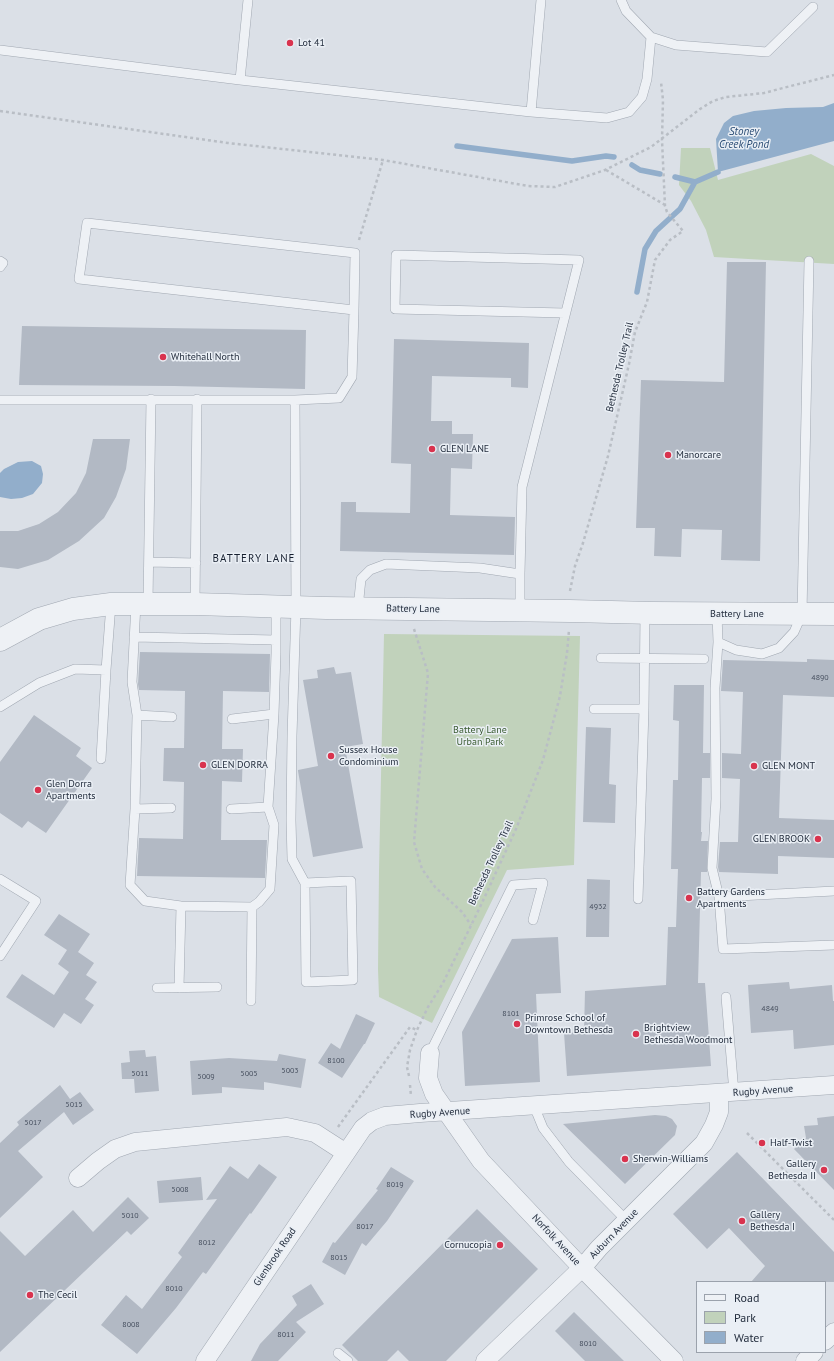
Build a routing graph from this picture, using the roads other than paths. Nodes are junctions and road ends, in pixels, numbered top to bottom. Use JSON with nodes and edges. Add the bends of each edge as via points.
{"nodes":[{"id":1,"x":248,"y":0,"type":"edge"},
{"id":2,"x":541,"y":0,"type":"edge"},
{"id":3,"x":621,"y":0,"type":"edge"},
{"id":4,"x":813,"y":7,"type":"dead end"},
{"id":5,"x":651,"y":37,"type":"junction"},
{"id":6,"x":0,"y":50,"type":"edge"},
{"id":7,"x":240,"y":80,"type":"junction"},
{"id":8,"x":531,"y":112,"type":"junction"},
{"id":9,"x":0,"y":261,"type":"edge"},
{"id":10,"x":809,"y":261,"type":"dead end"},
{"id":11,"x":0,"y":267,"type":"edge"},
{"id":12,"x":354,"y":310,"type":"junction"},
{"id":13,"x":565,"y":313,"type":"junction"},
{"id":14,"x":150,"y":399,"type":"junction"},
{"id":15,"x":197,"y":399,"type":"junction"},
{"id":16,"x":0,"y":400,"type":"edge"},
{"id":17,"x":295,"y":400,"type":"junction"},
{"id":18,"x":149,"y":562,"type":"junction"},
{"id":19,"x":196,"y":562,"type":"junction"},
{"id":20,"x":520,"y":574,"type":"junction"},
{"id":21,"x":142,"y":603,"type":"junction"},
{"id":22,"x":111,"y":604,"type":"junction"},
{"id":23,"x":195,"y":604,"type":"junction"},
{"id":24,"x":286,"y":607,"type":"junction"},
{"id":25,"x":358,"y":608,"type":"junction"},
{"id":26,"x":520,"y":611,"type":"junction"},
{"id":27,"x":645,"y":613,"type":"junction"},
{"id":28,"x":717,"y":614,"type":"junction"},
{"id":29,"x":802,"y":614,"type":"junction"},
{"id":30,"x":834,"y":614,"type":"edge"},
{"id":31,"x":134,"y":637,"type":"junction"},
{"id":32,"x":0,"y":640,"type":"edge"},
{"id":33,"x":276,"y":640,"type":"junction"},
{"id":34,"x":718,"y":642,"type":"junction"},
{"id":35,"x":601,"y":658,"type":"dead end"},
{"id":36,"x":644,"y":659,"type":"junction"},
{"id":37,"x":704,"y":659,"type":"dead end"},
{"id":38,"x":106,"y":670,"type":"junction"},
{"id":39,"x":0,"y":707,"type":"edge"},
{"id":40,"x":594,"y":709,"type":"dead end"},
{"id":41,"x":644,"y":710,"type":"junction"},
{"id":42,"x":274,"y":714,"type":"junction"},
{"id":43,"x":137,"y":715,"type":"junction"},
{"id":44,"x":172,"y":717,"type":"dead end"},
{"id":45,"x":232,"y":719,"type":"dead end"},
{"id":46,"x":101,"y":759,"type":"dead end"},
{"id":47,"x":268,"y":807,"type":"junction"},
{"id":48,"x":171,"y":808,"type":"dead end"},
{"id":49,"x":135,"y":809,"type":"junction"},
{"id":50,"x":231,"y":809,"type":"dead end"},
{"id":51,"x":0,"y":879,"type":"edge"},
{"id":52,"x":305,"y":883,"type":"junction"},
{"id":53,"x":834,"y":892,"type":"edge"},
{"id":54,"x":719,"y":897,"type":"junction"},
{"id":55,"x":638,"y":899,"type":"dead end"},
{"id":56,"x":181,"y":906,"type":"junction"},
{"id":57,"x":252,"y":907,"type":"junction"},
{"id":58,"x":532,"y":920,"type":"dead end"},
{"id":59,"x":834,"y":944,"type":"edge"},
{"id":60,"x":0,"y":956,"type":"edge"},
{"id":61,"x":217,"y":987,"type":"dead end"},
{"id":62,"x":157,"y":988,"type":"dead end"},
{"id":63,"x":179,"y":988,"type":"junction"},
{"id":64,"x":726,"y":996,"type":"dead end"},
{"id":65,"x":251,"y":1000,"type":"dead end"},
{"id":66,"x":430,"y":1053,"type":"joint"},
{"id":67,"x":834,"y":1085,"type":"edge"},
{"id":68,"x":726,"y":1093,"type":"junction"},
{"id":69,"x":534,"y":1106,"type":"junction"},
{"id":70,"x":446,"y":1113,"type":"junction"},
{"id":71,"x":346,"y":1153,"type":"junction"},
{"id":72,"x":78,"y":1178,"type":"dead end"},
{"id":73,"x":627,"y":1221,"type":"junction"},
{"id":74,"x":582,"y":1268,"type":"junction"},
{"id":75,"x":834,"y":1332,"type":"edge"},
{"id":76,"x":826,"y":1340,"type":"edge"},
{"id":77,"x":338,"y":1353,"type":"dead end"},
{"id":78,"x":813,"y":1353,"type":"edge"},
{"id":79,"x":205,"y":1361,"type":"edge"},
{"id":80,"x":348,"y":1361,"type":"edge"},
{"id":81,"x":485,"y":1361,"type":"edge"},
{"id":82,"x":674,"y":1361,"type":"edge"},
{"id":83,"x":805,"y":1361,"type":"edge"}],
"edges":[{"from":1,"to":7,"type":"lane"},
{"from":2,"to":8,"type":"lane"},
{"from":3,"to":5,"type":"lane","via":[[626,11]]},
{"from":4,"to":5,"type":"lane","via":[[767,52],[676,45]]},
{"from":5,"to":8,"type":"lane","via":[[647,79],[642,97],[629,112],[607,118]]},
{"from":6,"to":7,"type":"lane"},
{"from":7,"to":8,"type":"lane"},
{"from":9,"to":11,"type":"lane","via":[[3,263]]},
{"from":10,"to":29,"type":"lane"},
{"from":12,"to":12,"type":"lane","via":[[355,253],[87,223],[79,279]]},
{"from":12,"to":17,"type":"lane","via":[[352,377],[339,398]]},
{"from":13,"to":13,"type":"lane","via":[[579,260],[396,255],[396,309]]},
{"from":13,"to":20,"type":"lane","via":[[522,487]]},
{"from":14,"to":15,"type":"lane"},
{"from":14,"to":16,"type":"lane"},
{"from":14,"to":18,"type":"lane"},
{"from":15,"to":17,"type":"lane"},
{"from":15,"to":19,"type":"lane"},
{"from":17,"to":24,"type":"lane"},
{"from":18,"to":19,"type":"lane"},
{"from":18,"to":21,"type":"lane"},
{"from":19,"to":23,"type":"lane"},
{"from":20,"to":25,"type":"lane","via":[[480,568],[386,564],[370,570],[361,579]]},
{"from":20,"to":26,"type":"lane"},
{"from":21,"to":22,"type":"street","name":"Battery Lane"},
{"from":21,"to":23,"type":"street","name":"Battery Lane"},
{"from":21,"to":31,"type":"lane"},
{"from":22,"to":32,"type":"street","name":"Battery Lane","via":[[73,609],[39,619]]},
{"from":22,"to":38,"type":"lane"},
{"from":23,"to":24,"type":"street","name":"Battery Lane"},
{"from":24,"to":25,"type":"street","name":"Battery Lane"},
{"from":24,"to":33,"type":"lane"},
{"from":24,"to":52,"type":"lane","via":[[292,736],[292,859]]},
{"from":25,"to":26,"type":"street","name":"Battery Lane"},
{"from":26,"to":27,"type":"street","name":"Battery Lane"},
{"from":27,"to":28,"type":"street","name":"Battery Lane"},
{"from":27,"to":36,"type":"lane"},
{"from":28,"to":29,"type":"street","name":"Battery Lane"},
{"from":28,"to":34,"type":"lane"},
{"from":29,"to":30,"type":"street","name":"Battery Lane"},
{"from":29,"to":34,"type":"lane","via":[[794,632],[779,648],[762,654],[736,650]]},
{"from":31,"to":33,"type":"lane"},
{"from":31,"to":43,"type":"lane","via":[[132,682]]},
{"from":33,"to":42,"type":"lane"},
{"from":34,"to":54,"type":"lane","via":[[716,799],[712,868]]},
{"from":35,"to":36,"type":"lane"},
{"from":36,"to":37,"type":"lane"},
{"from":36,"to":41,"type":"lane"},
{"from":38,"to":39,"type":"lane","via":[[75,670],[39,683]]},
{"from":38,"to":46,"type":"lane"},
{"from":40,"to":41,"type":"lane"},
{"from":41,"to":55,"type":"lane"},
{"from":42,"to":45,"type":"lane"},
{"from":42,"to":47,"type":"lane"},
{"from":43,"to":44,"type":"lane"},
{"from":43,"to":49,"type":"lane"},
{"from":47,"to":50,"type":"lane"},
{"from":47,"to":57,"type":"lane","via":[[274,825],[270,889]]},
{"from":48,"to":49,"type":"lane"},
{"from":49,"to":56,"type":"lane","via":[[130,885],[144,901]]},
{"from":51,"to":60,"type":"lane","via":[[36,901]]},
{"from":52,"to":52,"type":"lane","via":[[306,982],[353,980],[351,882]]},
{"from":53,"to":54,"type":"lane"},
{"from":54,"to":59,"type":"lane","via":[[723,949]]},
{"from":56,"to":57,"type":"lane"},
{"from":56,"to":63,"type":"lane"},
{"from":57,"to":65,"type":"lane"},
{"from":58,"to":66,"type":"lane","via":[[543,883],[513,885]]},
{"from":61,"to":63,"type":"lane"},
{"from":62,"to":63,"type":"lane"},
{"from":64,"to":68,"type":"lane"},
{"from":66,"to":70,"type":"street","via":[[428,1078]]},
{"from":67,"to":68,"type":"street","name":"Rugby Avenue"},
{"from":68,"to":69,"type":"street","name":"Rugby Avenue"},
{"from":68,"to":73,"type":"street","name":"Auburn Avenue","via":[[704,1143]]},
{"from":69,"to":70,"type":"street","name":"Rugby Avenue"},
{"from":69,"to":73,"type":"lane","via":[[543,1128],[569,1162]]},
{"from":70,"to":71,"type":"street","name":"Rugby Avenue","via":[[386,1116],[372,1121]]},
{"from":70,"to":74,"type":"street","name":"Norfolk Avenue","via":[[481,1160]]},
{"from":71,"to":72,"type":"street","via":[[315,1133],[287,1127],[135,1142],[115,1149]]},
{"from":71,"to":79,"type":"street","name":"Glenbrook Road"},
{"from":73,"to":74,"type":"street","name":"Auburn Avenue"},
{"from":74,"to":81,"type":"street","name":"Auburn Avenue"},
{"from":74,"to":82,"type":"street","name":"Norfolk Avenue"},
{"from":75,"to":76,"type":"street"},
{"from":77,"to":80,"type":"lane"},
{"from":78,"to":83,"type":"street"}]}
